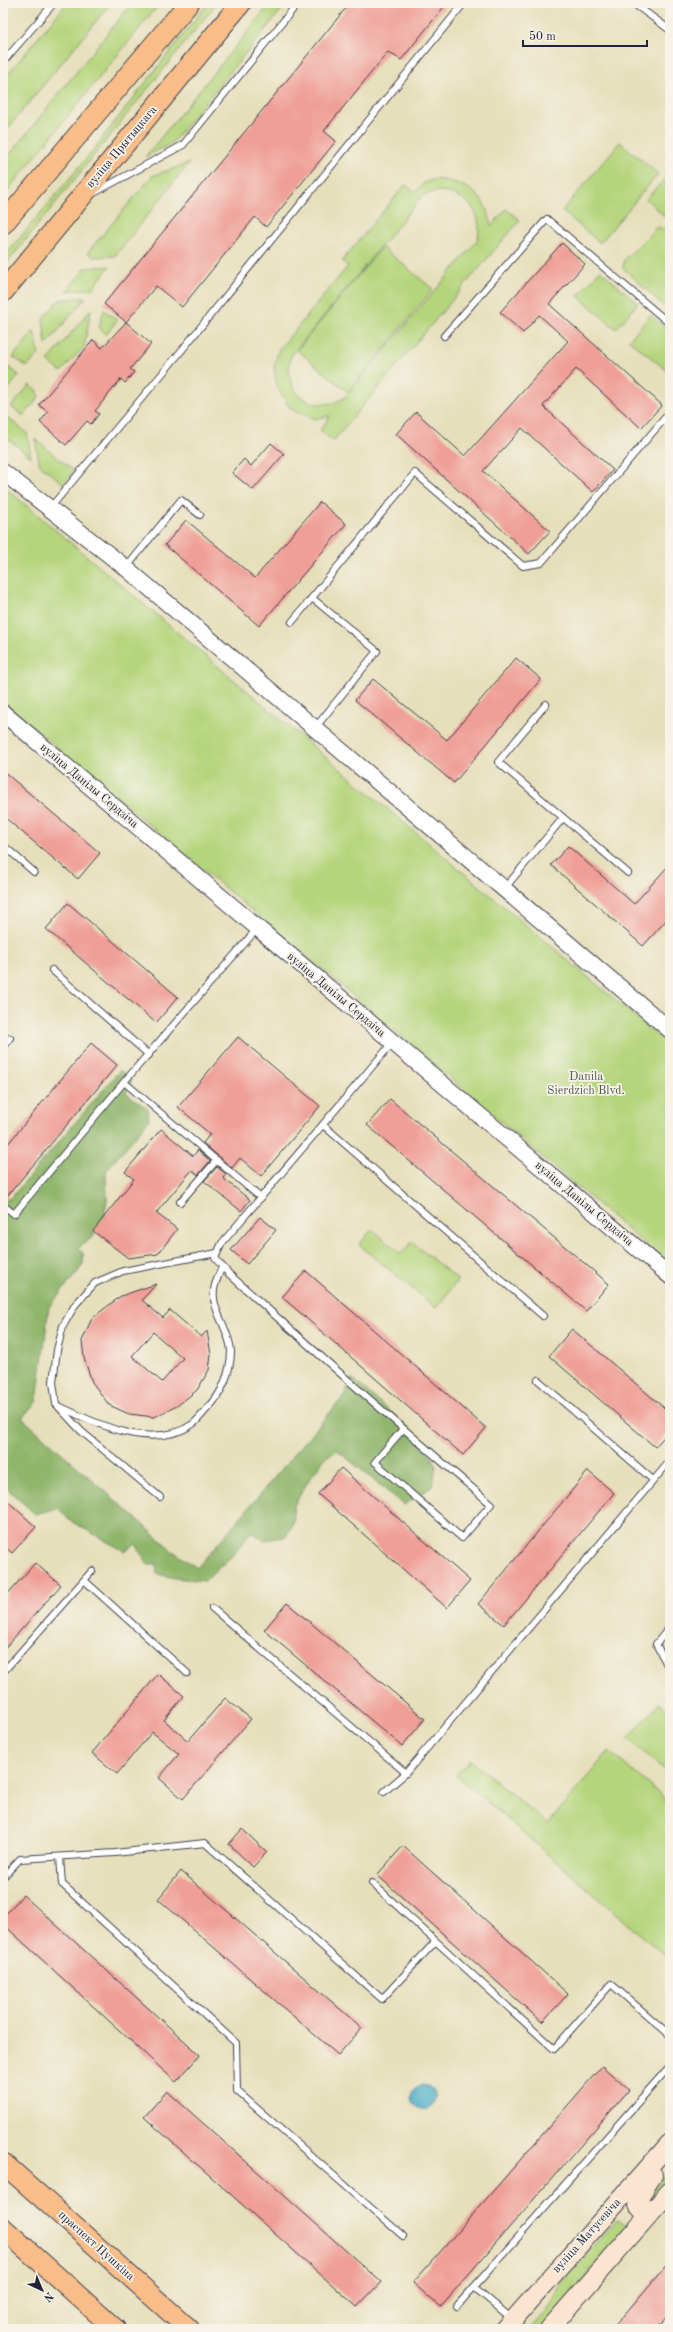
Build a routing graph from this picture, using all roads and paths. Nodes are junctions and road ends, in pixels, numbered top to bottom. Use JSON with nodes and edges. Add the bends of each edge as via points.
{"nodes":[{"id":1,"x":54,"y":3,"type":"edge"},
{"id":2,"x":189,"y":3,"type":"edge"},
{"id":3,"x":241,"y":3,"type":"edge"},
{"id":4,"x":298,"y":3,"type":"edge"},
{"id":5,"x":464,"y":3,"type":"edge"},
{"id":6,"x":633,"y":3,"type":"edge"},
{"id":7,"x":670,"y":30,"type":"edge"},
{"id":8,"x":3,"y":62,"type":"edge"},
{"id":9,"x":75,"y":204,"type":"junction"},
{"id":10,"x":3,"y":224,"type":"edge"},
{"id":11,"x":3,"y":292,"type":"edge"},
{"id":12,"x":670,"y":324,"type":"edge"},
{"id":13,"x":444,"y":336,"type":"dead end"},
{"id":14,"x":670,"y":412,"type":"edge"},
{"id":15,"x":3,"y":472,"type":"edge"},
{"id":16,"x":49,"y":509,"type":"junction"},
{"id":17,"x":200,"y":516,"type":"dead end"},
{"id":18,"x":126,"y":568,"type":"junction"},
{"id":19,"x":312,"y":598,"type":"junction"},
{"id":20,"x":292,"y":622,"type":"dead end"},
{"id":21,"x":546,"y":704,"type":"dead end"},
{"id":22,"x":3,"y":713,"type":"edge"},
{"id":23,"x":315,"y":728,"type":"junction"},
{"id":24,"x":563,"y":818,"type":"junction"},
{"id":25,"x":3,"y":845,"type":"edge"},
{"id":26,"x":34,"y":872,"type":"dead end"},
{"id":27,"x":628,"y":873,"type":"dead end"},
{"id":28,"x":504,"y":889,"type":"junction"},
{"id":29,"x":258,"y":928,"type":"junction"},
{"id":30,"x":52,"y":970,"type":"dead end"},
{"id":31,"x":670,"y":1030,"type":"edge"},
{"id":32,"x":10,"y":1038,"type":"dead end"},
{"id":33,"x":393,"y":1042,"type":"junction"},
{"id":34,"x":3,"y":1047,"type":"edge"},
{"id":35,"x":149,"y":1055,"type":"junction"},
{"id":36,"x":124,"y":1082,"type":"junction"},
{"id":37,"x":323,"y":1125,"type":"junction"},
{"id":38,"x":217,"y":1160,"type":"junction"},
{"id":39,"x":261,"y":1198,"type":"junction"},
{"id":40,"x":180,"y":1202,"type":"dead end"},
{"id":41,"x":3,"y":1205,"type":"edge"},
{"id":42,"x":217,"y":1253,"type":"junction"},
{"id":43,"x":222,"y":1267,"type":"junction"},
{"id":44,"x":670,"y":1276,"type":"edge"},
{"id":45,"x":543,"y":1316,"type":"dead end"},
{"id":46,"x":538,"y":1380,"type":"dead end"},
{"id":47,"x":56,"y":1404,"type":"junction"},
{"id":48,"x":403,"y":1429,"type":"junction"},
{"id":49,"x":670,"y":1461,"type":"edge"},
{"id":50,"x":653,"y":1480,"type":"junction"},
{"id":51,"x":160,"y":1497,"type":"dead end"},
{"id":52,"x":92,"y":1571,"type":"dead end"},
{"id":53,"x":85,"y":1580,"type":"junction"},
{"id":54,"x":212,"y":1608,"type":"dead end"},
{"id":55,"x":670,"y":1627,"type":"edge"},
{"id":56,"x":670,"y":1670,"type":"edge"},
{"id":57,"x":3,"y":1672,"type":"edge"},
{"id":58,"x":187,"y":1673,"type":"dead end"},
{"id":59,"x":406,"y":1773,"type":"junction"},
{"id":60,"x":384,"y":1792,"type":"dead end"},
{"id":61,"x":60,"y":1857,"type":"junction"},
{"id":62,"x":3,"y":1877,"type":"edge"},
{"id":63,"x":372,"y":1883,"type":"dead end"},
{"id":64,"x":435,"y":1942,"type":"junction"},
{"id":65,"x":670,"y":2035,"type":"edge"},
{"id":66,"x":670,"y":2066,"type":"edge"},
{"id":67,"x":670,"y":2143,"type":"edge"},
{"id":68,"x":670,"y":2149,"type":"edge"},
{"id":69,"x":3,"y":2163,"type":"edge"},
{"id":70,"x":670,"y":2191,"type":"edge"},
{"id":71,"x":656,"y":2206,"type":"junction"},
{"id":72,"x":7,"y":2233,"type":"edge"},
{"id":73,"x":403,"y":2236,"type":"dead end"},
{"id":74,"x":474,"y":2287,"type":"junction"},
{"id":75,"x":457,"y":2306,"type":"dead end"},
{"id":76,"x":509,"y":2324,"type":"edge"},
{"id":77,"x":115,"y":2329,"type":"edge"},
{"id":78,"x":190,"y":2329,"type":"edge"},
{"id":79,"x":549,"y":2329,"type":"edge"}],
"edges":[{"from":1,"to":8,"type":"lane"},
{"from":2,"to":10,"type":"main road"},
{"from":3,"to":9,"type":"main road","name":"вуліца Прытыцкага"},
{"from":4,"to":9,"type":"lane","via":[[183,145]]},
{"from":5,"to":16,"type":"lane","via":[[182,350]]},
{"from":6,"to":7,"type":"lane"},
{"from":9,"to":11,"type":"main road","name":"вуліца Прытыцкага"},
{"from":12,"to":13,"type":"lane","via":[[547,219]]},
{"from":14,"to":19,"type":"lane","via":[[541,563],[523,566],[416,473]]},
{"from":15,"to":16,"type":"street"},
{"from":16,"to":18,"type":"street"},
{"from":17,"to":18,"type":"lane","via":[[181,500]]},
{"from":18,"to":23,"type":"street"},
{"from":19,"to":20,"type":"lane"},
{"from":19,"to":23,"type":"lane","via":[[377,651]]},
{"from":21,"to":24,"type":"lane","via":[[498,762]]},
{"from":22,"to":29,"type":"street","name":"вуліца Данілы Сердзіча"},
{"from":23,"to":28,"type":"street"},
{"from":24,"to":27,"type":"lane"},
{"from":24,"to":28,"type":"lane"},
{"from":25,"to":26,"type":"lane"},
{"from":28,"to":31,"type":"street"},
{"from":29,"to":33,"type":"street","name":"вуліца Данілы Сердзіча"},
{"from":29,"to":35,"type":"lane"},
{"from":30,"to":35,"type":"lane"},
{"from":32,"to":34,"type":"lane"},
{"from":33,"to":37,"type":"lane"},
{"from":33,"to":44,"type":"street","name":"вуліца Данілы Сердзіча"},
{"from":35,"to":36,"type":"lane"},
{"from":36,"to":38,"type":"lane"},
{"from":36,"to":41,"type":"lane","via":[[14,1214]]},
{"from":37,"to":39,"type":"lane"},
{"from":37,"to":45,"type":"lane"},
{"from":38,"to":39,"type":"lane"},
{"from":38,"to":40,"type":"lane"},
{"from":39,"to":42,"type":"lane","via":[[222,1243]]},
{"from":42,"to":43,"type":"lane","via":[[215,1258]]},
{"from":42,"to":47,"type":"lane","via":[[123,1270],[95,1283],[75,1305],[63,1326],[56,1350],[53,1382]]},
{"from":43,"to":47,"type":"lane","via":[[214,1290],[216,1305],[231,1350],[228,1373],[215,1400],[193,1423],[175,1432],[144,1435],[110,1429]]},
{"from":43,"to":48,"type":"lane"},
{"from":46,"to":50,"type":"lane"},
{"from":47,"to":51,"type":"lane","via":[[81,1431]]},
{"from":48,"to":48,"type":"lane","via":[[491,1504],[462,1538],[376,1462]]},
{"from":49,"to":50,"type":"lane"},
{"from":50,"to":59,"type":"lane"},
{"from":52,"to":53,"type":"lane"},
{"from":53,"to":57,"type":"lane"},
{"from":53,"to":58,"type":"lane"},
{"from":54,"to":59,"type":"lane"},
{"from":55,"to":56,"type":"lane","via":[[656,1644]]},
{"from":59,"to":60,"type":"lane"},
{"from":61,"to":62,"type":"lane","via":[[20,1859]]},
{"from":61,"to":64,"type":"lane","via":[[205,1843],[382,1999]]},
{"from":61,"to":73,"type":"lane","via":[[62,1884],[236,2043],[237,2091]]},
{"from":63,"to":64,"type":"lane"},
{"from":64,"to":65,"type":"lane","via":[[554,2049],[611,1984]]},
{"from":66,"to":74,"type":"lane"},
{"from":67,"to":76,"type":"main road","name":"вуліца Матусевіча"},
{"from":68,"to":71,"type":"main road","via":[[638,2199],[641,2210]]},
{"from":69,"to":78,"type":"main road","name":"праспект Пушкіна"},
{"from":70,"to":71,"type":"main road"},
{"from":71,"to":79,"type":"main road"},
{"from":72,"to":77,"type":"main road"},
{"from":74,"to":75,"type":"lane"},
{"from":74,"to":76,"type":"lane"}]}
